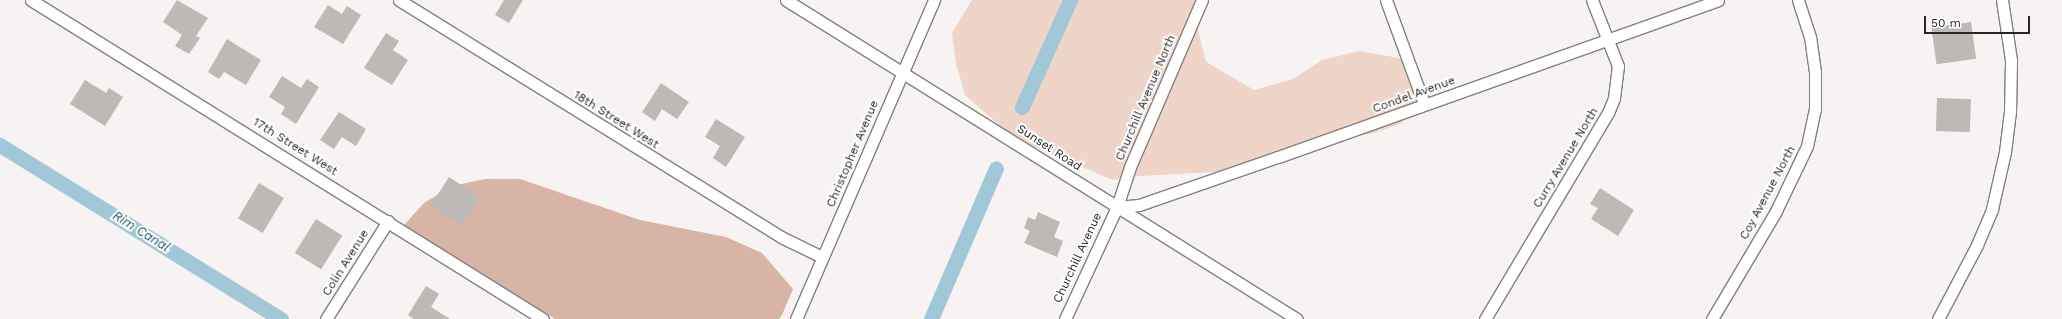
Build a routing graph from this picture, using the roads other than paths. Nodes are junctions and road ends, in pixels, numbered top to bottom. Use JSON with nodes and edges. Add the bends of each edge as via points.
{"nodes":[{"id":1,"x":31,"y":0,"type":"edge"},
{"id":2,"x":399,"y":0,"type":"edge"},
{"id":3,"x":786,"y":0,"type":"edge"},
{"id":4,"x":934,"y":0,"type":"edge"},
{"id":5,"x":1202,"y":0,"type":"edge"},
{"id":6,"x":1386,"y":0,"type":"edge"},
{"id":7,"x":1592,"y":0,"type":"edge"},
{"id":8,"x":1718,"y":0,"type":"edge"},
{"id":9,"x":1798,"y":0,"type":"edge"},
{"id":10,"x":2002,"y":0,"type":"edge"},
{"id":11,"x":1607,"y":39,"type":"junction"},
{"id":12,"x":902,"y":72,"type":"junction"},
{"id":13,"x":1424,"y":104,"type":"junction"},
{"id":14,"x":1117,"y":208,"type":"junction"},
{"id":15,"x":388,"y":221,"type":"junction"},
{"id":16,"x":822,"y":257,"type":"junction"},
{"id":17,"x":326,"y":319,"type":"edge"},
{"id":18,"x":543,"y":319,"type":"edge"},
{"id":19,"x":796,"y":319,"type":"edge"},
{"id":20,"x":1065,"y":319,"type":"edge"},
{"id":21,"x":1297,"y":319,"type":"edge"},
{"id":22,"x":1486,"y":319,"type":"edge"},
{"id":23,"x":1712,"y":319,"type":"edge"},
{"id":24,"x":1938,"y":319,"type":"edge"}],
"edges":[{"from":1,"to":15,"type":"street","name":"17th Street West"},
{"from":2,"to":16,"type":"street","name":"18th Street West","via":[[781,237]]},
{"from":3,"to":12,"type":"street","name":"Sunset Road"},
{"from":4,"to":12,"type":"street","name":"Christopher Avenue"},
{"from":5,"to":14,"type":"street","name":"Churchill Avenue North","via":[[1130,167]]},
{"from":6,"to":13,"type":"street"},
{"from":7,"to":11,"type":"street","name":"Curry Avenue North"},
{"from":8,"to":11,"type":"street","name":"Condel Avenue"},
{"from":9,"to":23,"type":"street","name":"Coy Avenue North","via":[[1810,37],[1815,72],[1815,109],[1807,146],[1776,211]]},
{"from":10,"to":24,"type":"street","via":[[2011,78],[2003,165],[1992,208],[1978,245]]},
{"from":11,"to":13,"type":"street","name":"Condel Avenue"},
{"from":11,"to":22,"type":"street","name":"Curry Avenue North","via":[[1618,66],[1617,82],[1608,113]]},
{"from":12,"to":14,"type":"street","name":"Sunset Road"},
{"from":12,"to":16,"type":"street","name":"Christopher Avenue"},
{"from":13,"to":14,"type":"street","name":"Condel Avenue","via":[[1139,205]]},
{"from":14,"to":20,"type":"street","name":"Churchill Avenue"},
{"from":14,"to":21,"type":"street","name":"Sunset Road"},
{"from":15,"to":17,"type":"street","name":"Colin Avenue"},
{"from":15,"to":18,"type":"street","name":"17th Street West"},
{"from":16,"to":19,"type":"street","name":"Christopher Avenue"}]}
